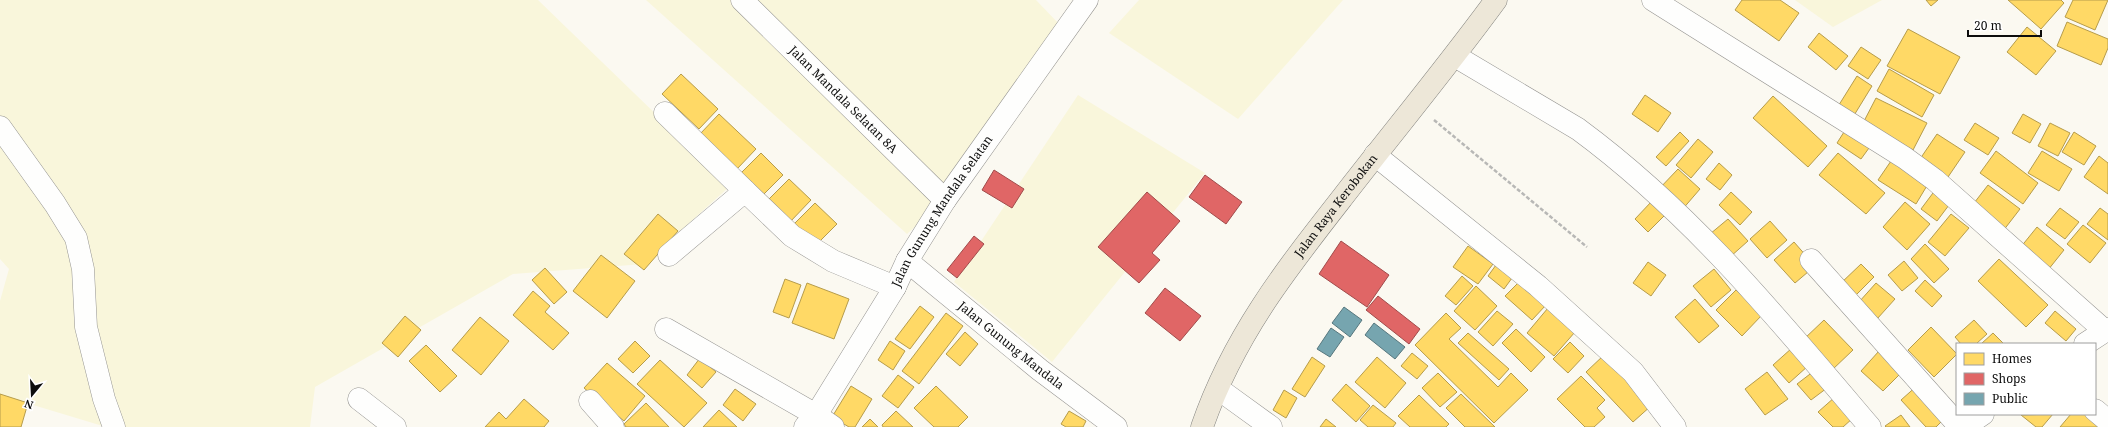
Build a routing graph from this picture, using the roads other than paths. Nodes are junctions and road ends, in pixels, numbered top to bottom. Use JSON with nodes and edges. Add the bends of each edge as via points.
{"nodes":[{"id":1,"x":742,"y":0,"type":"edge"},
{"id":2,"x":1087,"y":0,"type":"edge"},
{"id":3,"x":1496,"y":0,"type":"edge"},
{"id":4,"x":1653,"y":0,"type":"edge"},
{"id":5,"x":1455,"y":56,"type":"junction"},
{"id":6,"x":665,"y":113,"type":"dead end"},
{"id":7,"x":0,"y":127,"type":"edge"},
{"id":8,"x":1375,"y":155,"type":"junction"},
{"id":9,"x":745,"y":191,"type":"junction"},
{"id":10,"x":945,"y":200,"type":"junction"},
{"id":11,"x":669,"y":255,"type":"dead end"},
{"id":12,"x":1811,"y":260,"type":"dead end"},
{"id":13,"x":907,"y":261,"type":"junction"},
{"id":14,"x":895,"y":287,"type":"junction"},
{"id":15,"x":666,"y":329,"type":"dead end"},
{"id":16,"x":2107,"y":330,"type":"edge"},
{"id":17,"x":2087,"y":343,"type":"edge"},
{"id":18,"x":1224,"y":393,"type":"dead end"},
{"id":19,"x":360,"y":400,"type":"dead end"},
{"id":20,"x":590,"y":401,"type":"dead end"},
{"id":21,"x":2096,"y":411,"type":"edge"},
{"id":22,"x":1982,"y":415,"type":"edge"},
{"id":23,"x":2108,"y":421,"type":"edge"},
{"id":24,"x":818,"y":423,"type":"edge"},
{"id":25,"x":114,"y":427,"type":"edge"},
{"id":26,"x":395,"y":427,"type":"edge"},
{"id":27,"x":614,"y":427,"type":"edge"},
{"id":28,"x":1116,"y":427,"type":"edge"},
{"id":29,"x":1202,"y":427,"type":"edge"},
{"id":30,"x":1271,"y":427,"type":"edge"},
{"id":31,"x":1675,"y":427,"type":"edge"},
{"id":32,"x":1870,"y":427,"type":"edge"},
{"id":33,"x":1960,"y":427,"type":"edge"},
{"id":34,"x":1964,"y":427,"type":"edge"}],
"edges":[{"from":1,"to":10,"type":"street","name":"Jalan Mandala Selatan 8A"},
{"from":2,"to":10,"type":"street","name":"Jalan Gunung Mandala Selatan"},
{"from":3,"to":5,"type":"main road","name":"Jalan Raya Kerobokan"},
{"from":4,"to":16,"type":"street","via":[[1906,158]]},
{"from":5,"to":8,"type":"main road","name":"Jalan Raya Kerobokan"},
{"from":5,"to":32,"type":"street","via":[[1578,129],[1697,230],[1735,270]]},
{"from":6,"to":9,"type":"street"},
{"from":7,"to":25,"type":"street","via":[[76,238],[83,269],[86,327],[104,399]]},
{"from":8,"to":29,"type":"main road","name":"Jalan Raya Kerobokan","via":[[1263,302],[1234,351]]},
{"from":8,"to":31,"type":"street","via":[[1538,286],[1633,372]]},
{"from":9,"to":11,"type":"street"},
{"from":9,"to":14,"type":"street","via":[[792,236],[833,261]]},
{"from":10,"to":13,"type":"street","name":"Jalan Gunung Mandala Selatan"},
{"from":12,"to":33,"type":"street"},
{"from":13,"to":14,"type":"street","name":"Jalan Gunung Mandala Selatan"},
{"from":13,"to":28,"type":"street","name":"Jalan Gunung Mandala","via":[[1040,370]]},
{"from":14,"to":24,"type":"street","name":"Jalan Gunung Mandala Selatan"},
{"from":15,"to":24,"type":"street"},
{"from":16,"to":17,"type":"street"},
{"from":18,"to":30,"type":"street"},
{"from":19,"to":26,"type":"street"},
{"from":20,"to":27,"type":"street"},
{"from":21,"to":23,"type":"street"},
{"from":22,"to":34,"type":"street"}]}
